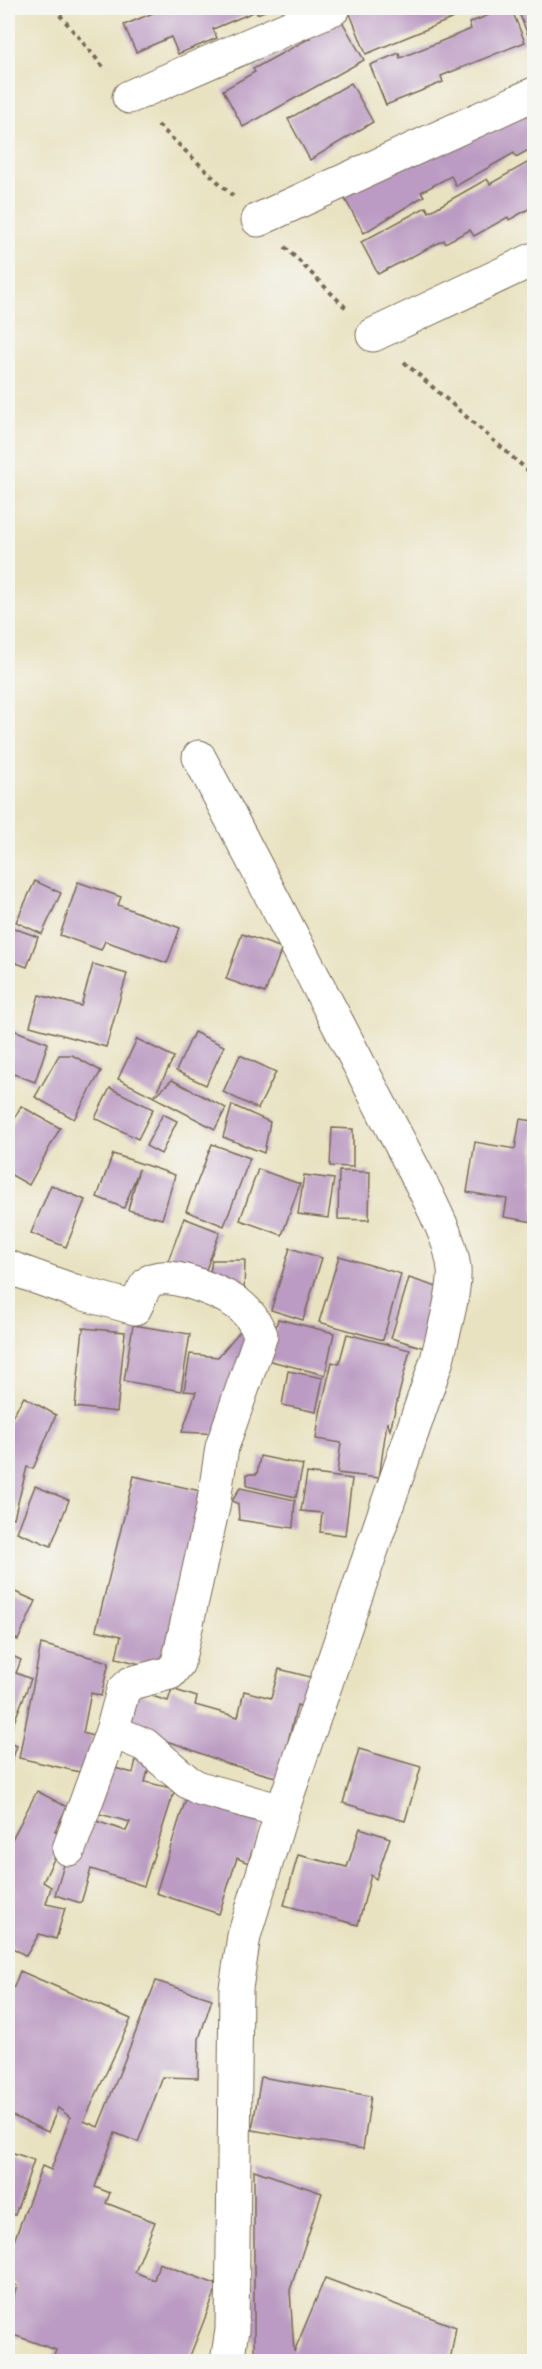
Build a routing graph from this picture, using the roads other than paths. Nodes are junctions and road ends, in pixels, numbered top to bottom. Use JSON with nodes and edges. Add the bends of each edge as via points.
{"nodes":[{"id":1,"x":334,"y":8,"type":"edge"},
{"id":2,"x":534,"y":94,"type":"edge"},
{"id":3,"x":129,"y":97,"type":"dead end"},
{"id":4,"x":258,"y":220,"type":"dead end"},
{"id":5,"x":534,"y":259,"type":"edge"},
{"id":6,"x":373,"y":335,"type":"dead end"},
{"id":7,"x":199,"y":757,"type":"dead end"},
{"id":8,"x":8,"y":1267,"type":"edge"},
{"id":9,"x":112,"y":1731,"type":"junction"},
{"id":10,"x":282,"y":1811,"type":"junction"},
{"id":11,"x":69,"y":1850,"type":"dead end"},
{"id":12,"x":227,"y":2361,"type":"edge"}],
"edges":[{"from":1,"to":3,"type":"street"},
{"from":2,"to":4,"type":"street"},
{"from":5,"to":6,"type":"street"},
{"from":7,"to":10,"type":"street","via":[[427,1195],[444,1232],[454,1270],[437,1360]]},
{"from":8,"to":9,"type":"street","via":[[135,1308],[148,1283],[159,1278],[179,1278],[236,1302],[253,1318],[261,1335],[222,1447],[211,1518],[178,1663],[170,1673],[131,1683],[123,1691]]},
{"from":9,"to":10,"type":"street","via":[[146,1745],[199,1788]]},
{"from":9,"to":11,"type":"street"},
{"from":10,"to":12,"type":"street","via":[[244,1936],[236,1988],[232,2330]]}]}
